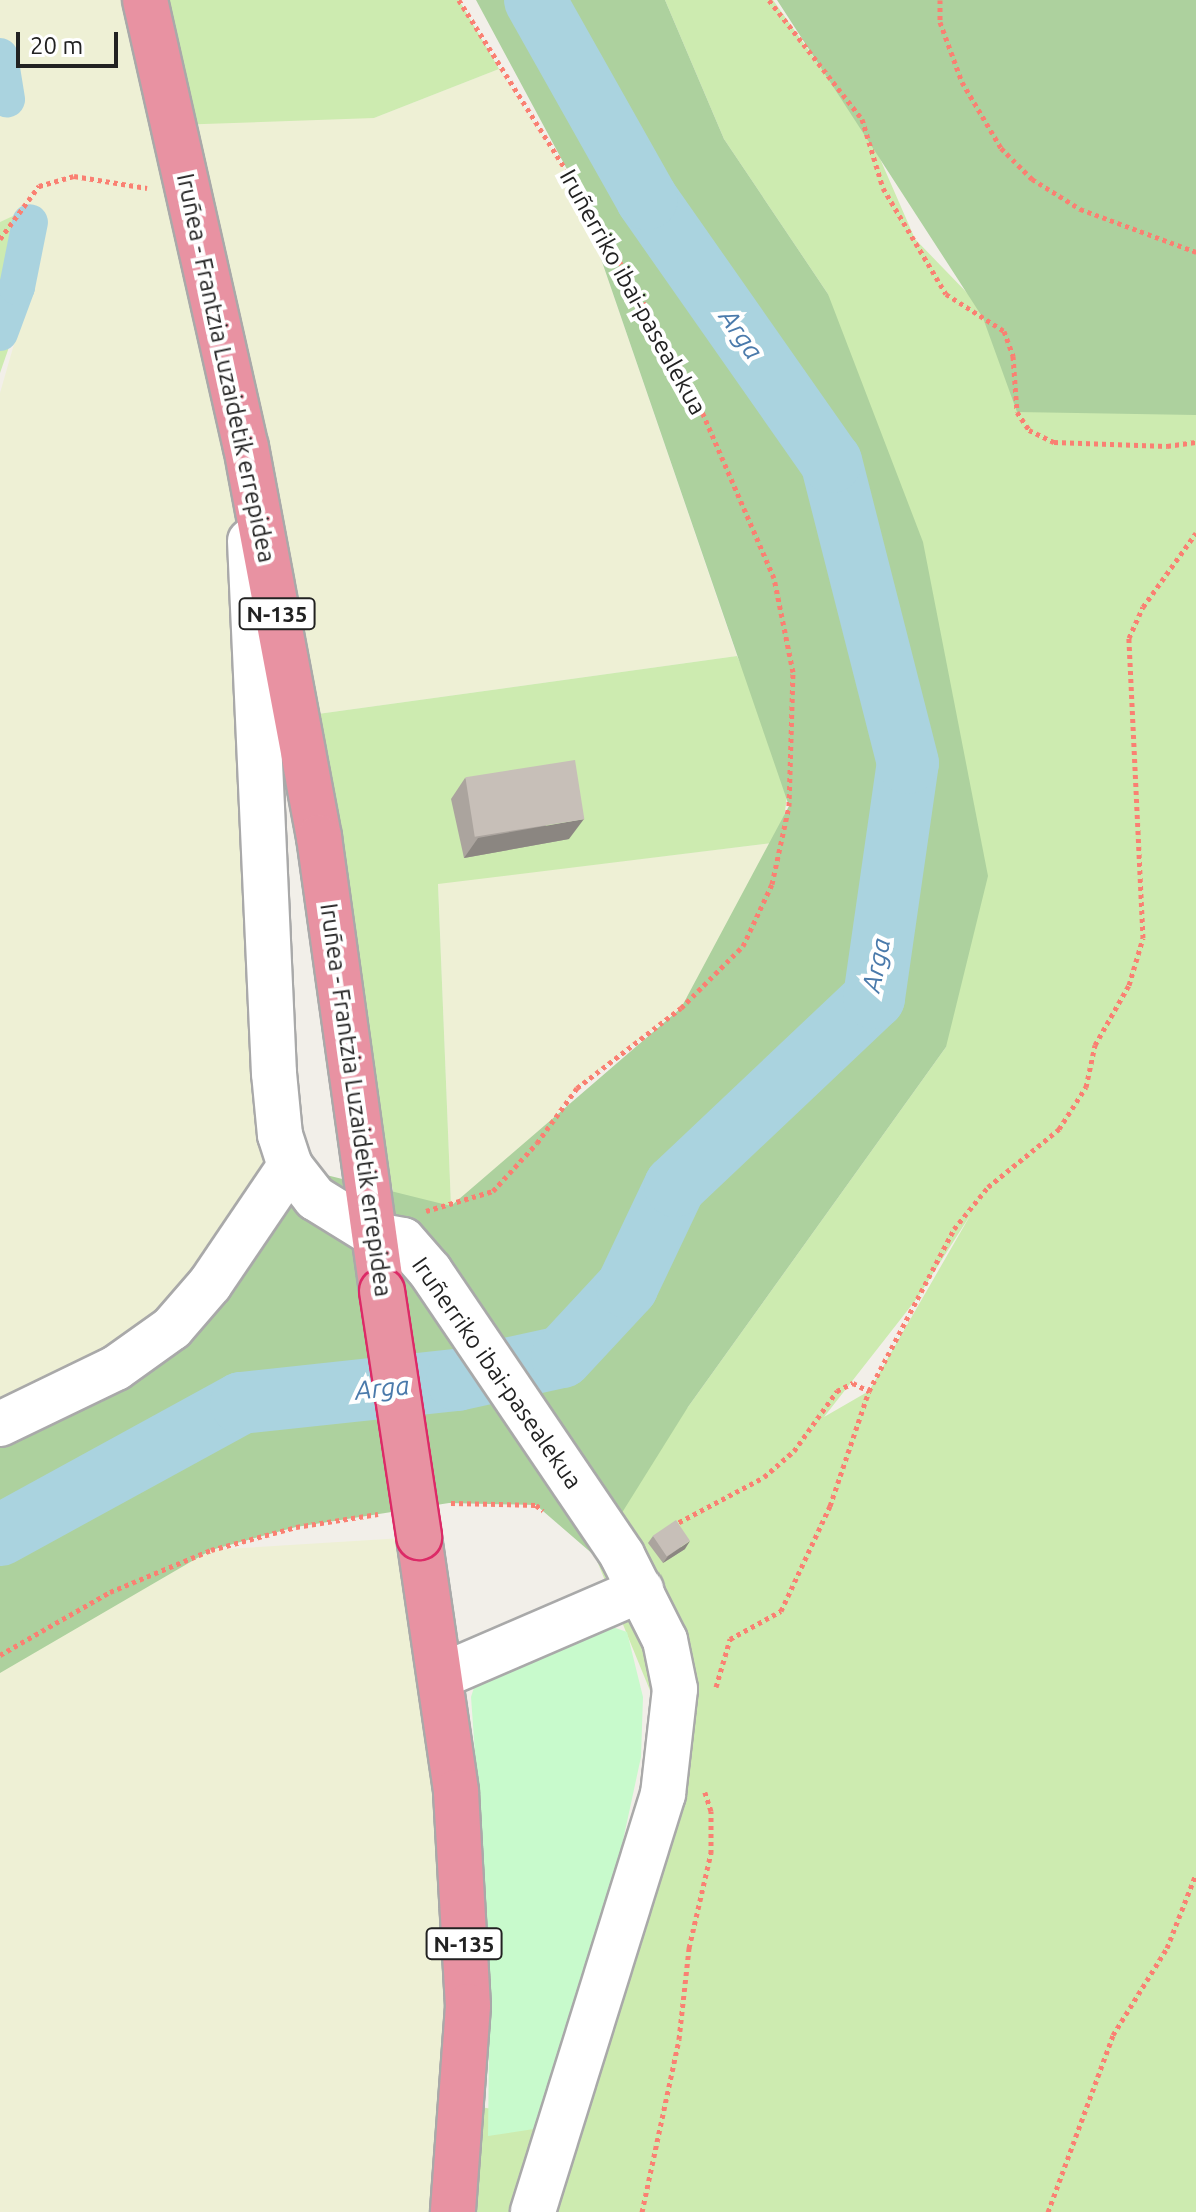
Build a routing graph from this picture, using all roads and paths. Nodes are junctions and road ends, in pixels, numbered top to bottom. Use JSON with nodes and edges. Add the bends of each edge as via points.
{"nodes":[{"id":1,"x":145,"y":0,"type":"edge"},
{"id":2,"x":459,"y":0,"type":"edge"},
{"id":3,"x":769,"y":0,"type":"edge"},
{"id":4,"x":940,"y":0,"type":"edge"},
{"id":5,"x":188,"y":187,"type":"junction"},
{"id":6,"x":0,"y":239,"type":"edge"},
{"id":7,"x":1196,"y":252,"type":"edge"},
{"id":8,"x":1195,"y":440,"type":"edge"},
{"id":9,"x":246,"y":447,"type":"junction"},
{"id":10,"x":1196,"y":533,"type":"edge"},
{"id":11,"x":290,"y":1166,"type":"junction"},
{"id":12,"x":375,"y":1235,"type":"junction"},
{"id":13,"x":869,"y":1391,"type":"junction"},
{"id":14,"x":0,"y":1424,"type":"edge"},
{"id":15,"x":548,"y":1515,"type":"dead end"},
{"id":16,"x":413,"y":1518,"type":"junction"},
{"id":17,"x":631,"y":1573,"type":"junction"},
{"id":18,"x":0,"y":1655,"type":"edge"},
{"id":19,"x":441,"y":1676,"type":"junction"},
{"id":20,"x":675,"y":1689,"type":"junction"},
{"id":21,"x":671,"y":1742,"type":"junction"},
{"id":22,"x":1196,"y":1874,"type":"edge"},
{"id":23,"x":453,"y":2212,"type":"edge"},
{"id":24,"x":533,"y":2212,"type":"edge"},
{"id":25,"x":642,"y":2212,"type":"edge"},
{"id":26,"x":1048,"y":2212,"type":"edge"}],
"edges":[{"from":1,"to":5,"type":"highway","name":"Iruñea - Frantzia Luzaidetik errepidea","number":"N-135"},
{"from":2,"to":12,"type":"path","name":"Iruñerriko ibai-pasealekua","via":[[576,186],[689,382],[774,578],[793,672],[789,806],[772,884],[743,946],[681,1008],[577,1088],[493,1191],[414,1214]]},
{"from":3,"to":8,"type":"path","via":[[862,119],[883,188],[946,294],[1004,331],[1013,356],[1017,412],[1029,430],[1054,442],[1167,446]]},
{"from":4,"to":7,"type":"path","via":[[940,22],[969,95],[1001,148],[1032,179],[1080,209]]},
{"from":5,"to":6,"type":"path","via":[[155,190],[74,176],[39,186]]},
{"from":5,"to":9,"type":"highway","name":"Iruñea - Frantzia Luzaidetik errepidea","number":"N-135"},
{"from":9,"to":11,"type":"lane","via":[[274,1073],[280,1135]]},
{"from":9,"to":12,"type":"highway","name":"Iruñea - Frantzia Luzaidetik errepidea","number":"N-135","via":[[319,837]]},
{"from":10,"to":13,"type":"path","via":[[1143,607],[1129,638],[1143,938],[1129,985],[1095,1045],[1079,1098],[1059,1129],[969,1208]]},
{"from":11,"to":12,"type":"lane","via":[[315,1198]]},
{"from":11,"to":14,"type":"lane","via":[[210,1284],[172,1328],[116,1368]]},
{"from":12,"to":16,"type":"highway","name":"Iruñea - Frantzia Luzaidetik errepidea","number":"N-135","bridge":true},
{"from":12,"to":17,"type":"lane","name":"Iruñerriko ibai-pasealekua","via":[[403,1240],[430,1271]]},
{"from":13,"to":17,"type":"path","via":[[853,1383],[837,1391],[794,1451]]},
{"from":13,"to":20,"type":"path","via":[[830,1506],[781,1611],[730,1639],[715,1692],[694,1701]]},
{"from":15,"to":16,"type":"path","name":"Iruñerriko ibai-pasealekua","via":[[536,1505]]},
{"from":16,"to":18,"type":"path","name":"Iruñerriko ibai-pasealekua","via":[[296,1527],[211,1550],[110,1592]]},
{"from":16,"to":19,"type":"highway","name":"Iruñea - Frantzia Luzaidetik errepidea","number":"N-135"},
{"from":17,"to":19,"type":"lane"},
{"from":17,"to":20,"type":"lane","name":"Iruñerriko ibai-pasealekua","via":[[665,1640]]},
{"from":19,"to":23,"type":"highway","name":"Iruñea - Frantzia Luzaidetik errepidea","number":"N-135","via":[[456,1792],[468,2006]]},
{"from":20,"to":21,"type":"lane","name":"Iruñerriko ibai-pasealekua"},
{"from":21,"to":24,"type":"lane","name":"Iruñerriko ibai-pasealekua","via":[[663,1794]]},
{"from":21,"to":25,"type":"path","via":[[697,1771],[707,1797],[711,1853]]},
{"from":22,"to":26,"type":"path","via":[[1167,1948],[1113,2035]]}]}
